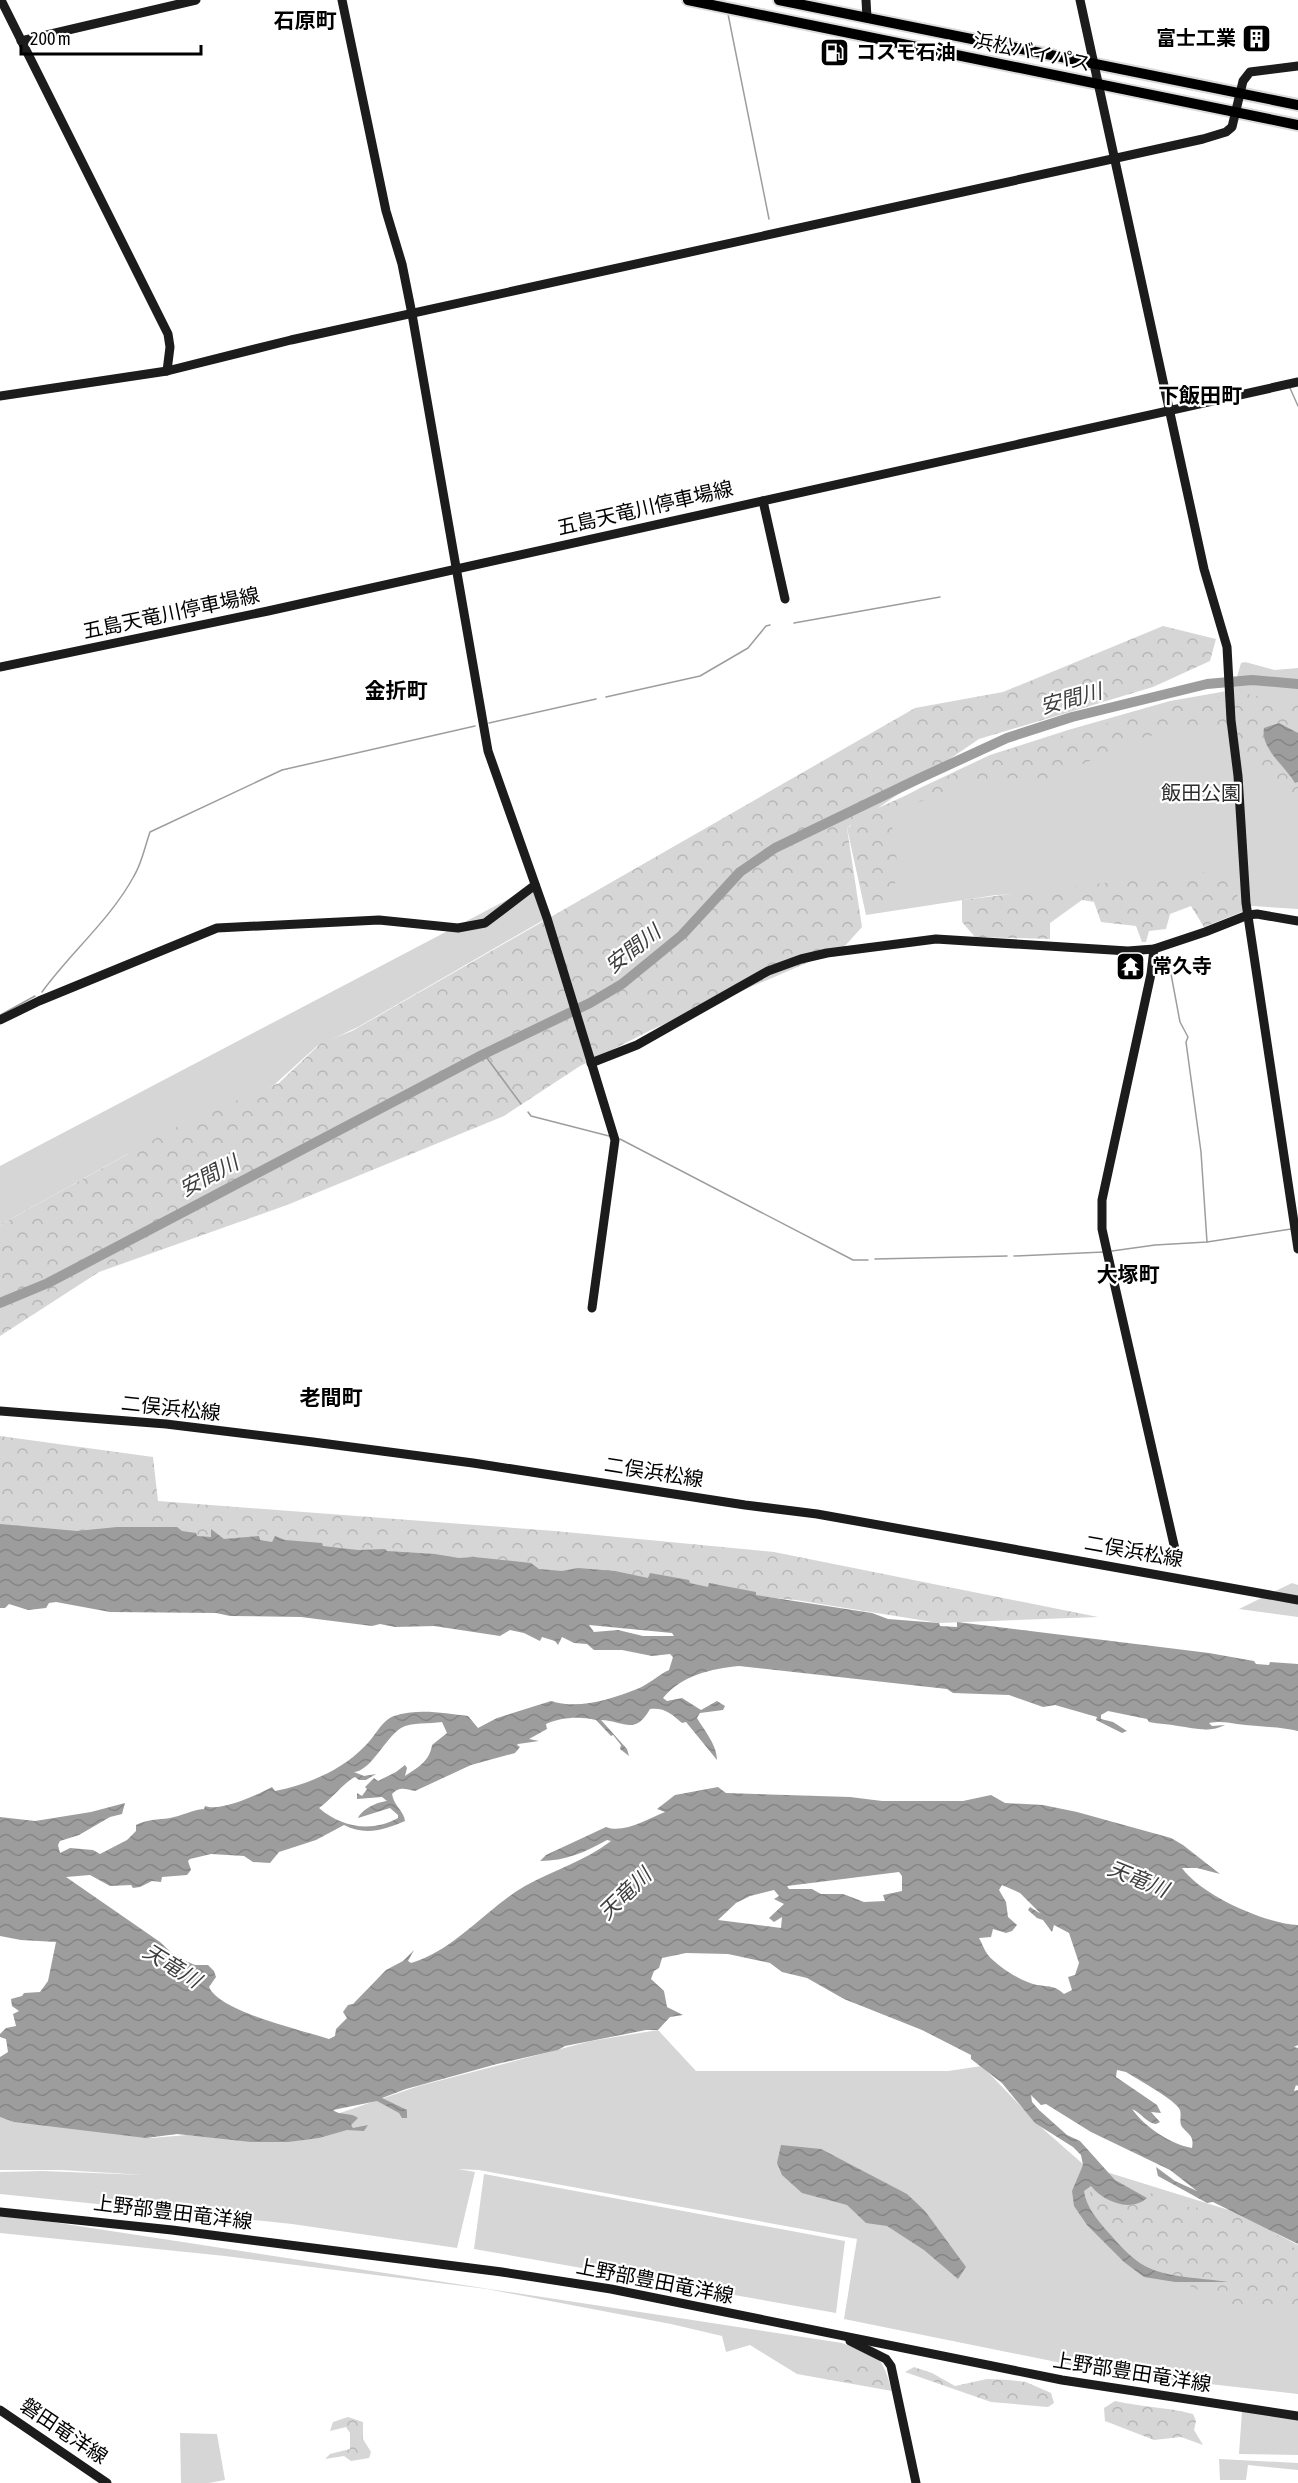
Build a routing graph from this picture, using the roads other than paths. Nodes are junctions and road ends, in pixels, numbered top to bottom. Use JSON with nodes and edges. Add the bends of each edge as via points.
{"nodes":[{"id":1,"x":1,"y":0,"type":"edge"},
{"id":2,"x":195,"y":0,"type":"edge"},
{"id":3,"x":342,"y":0,"type":"edge"},
{"id":4,"x":688,"y":0,"type":"edge"},
{"id":5,"x":779,"y":0,"type":"edge"},
{"id":6,"x":866,"y":0,"type":"edge"},
{"id":7,"x":1080,"y":0,"type":"edge"},
{"id":8,"x":867,"y":18,"type":"junction"},
{"id":9,"x":21,"y":41,"type":"junction"},
{"id":10,"x":1093,"y":63,"type":"junction"},
{"id":11,"x":1298,"y":66,"type":"edge"},
{"id":12,"x":1097,"y":84,"type":"junction"},
{"id":13,"x":1238,"y":95,"type":"junction"},
{"id":14,"x":1298,"y":105,"type":"edge"},
{"id":15,"x":1237,"y":112,"type":"junction"},
{"id":16,"x":1298,"y":125,"type":"edge"},
{"id":17,"x":1113,"y":158,"type":"junction"},
{"id":18,"x":412,"y":314,"type":"junction"},
{"id":19,"x":167,"y":371,"type":"junction"},
{"id":20,"x":1298,"y":382,"type":"edge"},
{"id":21,"x":0,"y":396,"type":"edge"},
{"id":22,"x":1168,"y":410,"type":"junction"},
{"id":23,"x":763,"y":501,"type":"junction"},
{"id":24,"x":456,"y":570,"type":"junction"},
{"id":25,"x":785,"y":599,"type":"dead end"},
{"id":26,"x":0,"y":667,"type":"edge"},
{"id":27,"x":535,"y":885,"type":"junction"},
{"id":28,"x":1248,"y":915,"type":"junction"},
{"id":29,"x":1298,"y":921,"type":"edge"},
{"id":30,"x":1154,"y":949,"type":"junction"},
{"id":31,"x":0,"y":1020,"type":"edge"},
{"id":32,"x":591,"y":1063,"type":"junction"},
{"id":33,"x":1298,"y":1249,"type":"edge"},
{"id":34,"x":592,"y":1308,"type":"dead end"},
{"id":35,"x":0,"y":1411,"type":"edge"},
{"id":36,"x":1177,"y":1558,"type":"dead end"},
{"id":37,"x":1298,"y":1599,"type":"edge"},
{"id":38,"x":0,"y":2212,"type":"edge"},
{"id":39,"x":836,"y":2335,"type":"junction"},
{"id":40,"x":0,"y":2410,"type":"edge"},
{"id":41,"x":1298,"y":2416,"type":"edge"},
{"id":42,"x":107,"y":2483,"type":"edge"},
{"id":43,"x":916,"y":2483,"type":"edge"}],
"edges":[{"from":1,"to":9,"type":"street"},
{"from":2,"to":9,"type":"street"},
{"from":3,"to":18,"type":"street"},
{"from":4,"to":12,"type":"highway","name":"浜松バイパス"},
{"from":5,"to":8,"type":"highway","name":"浜松バイパス"},
{"from":6,"to":8,"type":"street"},
{"from":7,"to":10,"type":"street"},
{"from":8,"to":10,"type":"highway","name":"浜松バイパス"},
{"from":9,"to":19,"type":"street","via":[[168,334]]},
{"from":10,"to":12,"type":"street"},
{"from":10,"to":13,"type":"highway","name":"浜松バイパス"},
{"from":11,"to":13,"type":"street","via":[[1250,72]]},
{"from":12,"to":15,"type":"highway","name":"浜松バイパス"},
{"from":12,"to":17,"type":"street"},
{"from":13,"to":14,"type":"highway","name":"浜松バイパス"},
{"from":13,"to":15,"type":"street"},
{"from":15,"to":16,"type":"highway","name":"浜松バイパス"},
{"from":15,"to":17,"type":"street","via":[[1232,127],[1219,135]]},
{"from":17,"to":18,"type":"street"},
{"from":17,"to":22,"type":"street"},
{"from":18,"to":19,"type":"street"},
{"from":18,"to":24,"type":"street"},
{"from":19,"to":21,"type":"street"},
{"from":20,"to":22,"type":"street","name":"五島天竜川停車場線"},
{"from":22,"to":23,"type":"street","name":"五島天竜川停車場線"},
{"from":22,"to":28,"type":"street","via":[[1204,570],[1227,647]]},
{"from":23,"to":24,"type":"street","name":"五島天竜川停車場線"},
{"from":23,"to":25,"type":"street"},
{"from":24,"to":26,"type":"street","name":"五島天竜川停車場線"},
{"from":24,"to":27,"type":"street","via":[[488,751]]},
{"from":27,"to":31,"type":"street","via":[[485,923],[458,928],[379,920],[217,928]]},
{"from":27,"to":32,"type":"street"},
{"from":28,"to":29,"type":"street"},
{"from":28,"to":30,"type":"street"},
{"from":28,"to":33,"type":"street"},
{"from":30,"to":32,"type":"street","via":[[1128,951],[936,939],[827,952],[768,971],[637,1045]]},
{"from":30,"to":36,"type":"street","via":[[1101,1216]]},
{"from":32,"to":34,"type":"street","via":[[615,1140]]},
{"from":35,"to":37,"type":"street","name":"二俣浜松線","via":[[166,1424],[496,1466],[817,1514]]},
{"from":38,"to":39,"type":"street","name":"上野部豊田竜洋線","via":[[184,2231],[501,2272],[611,2289]]},
{"from":39,"to":41,"type":"street","name":"上野部豊田竜洋線","via":[[1062,2380]]},
{"from":39,"to":43,"type":"street","via":[[886,2359],[891,2366]]},
{"from":40,"to":42,"type":"street","name":"磐田竜洋線"}]}
